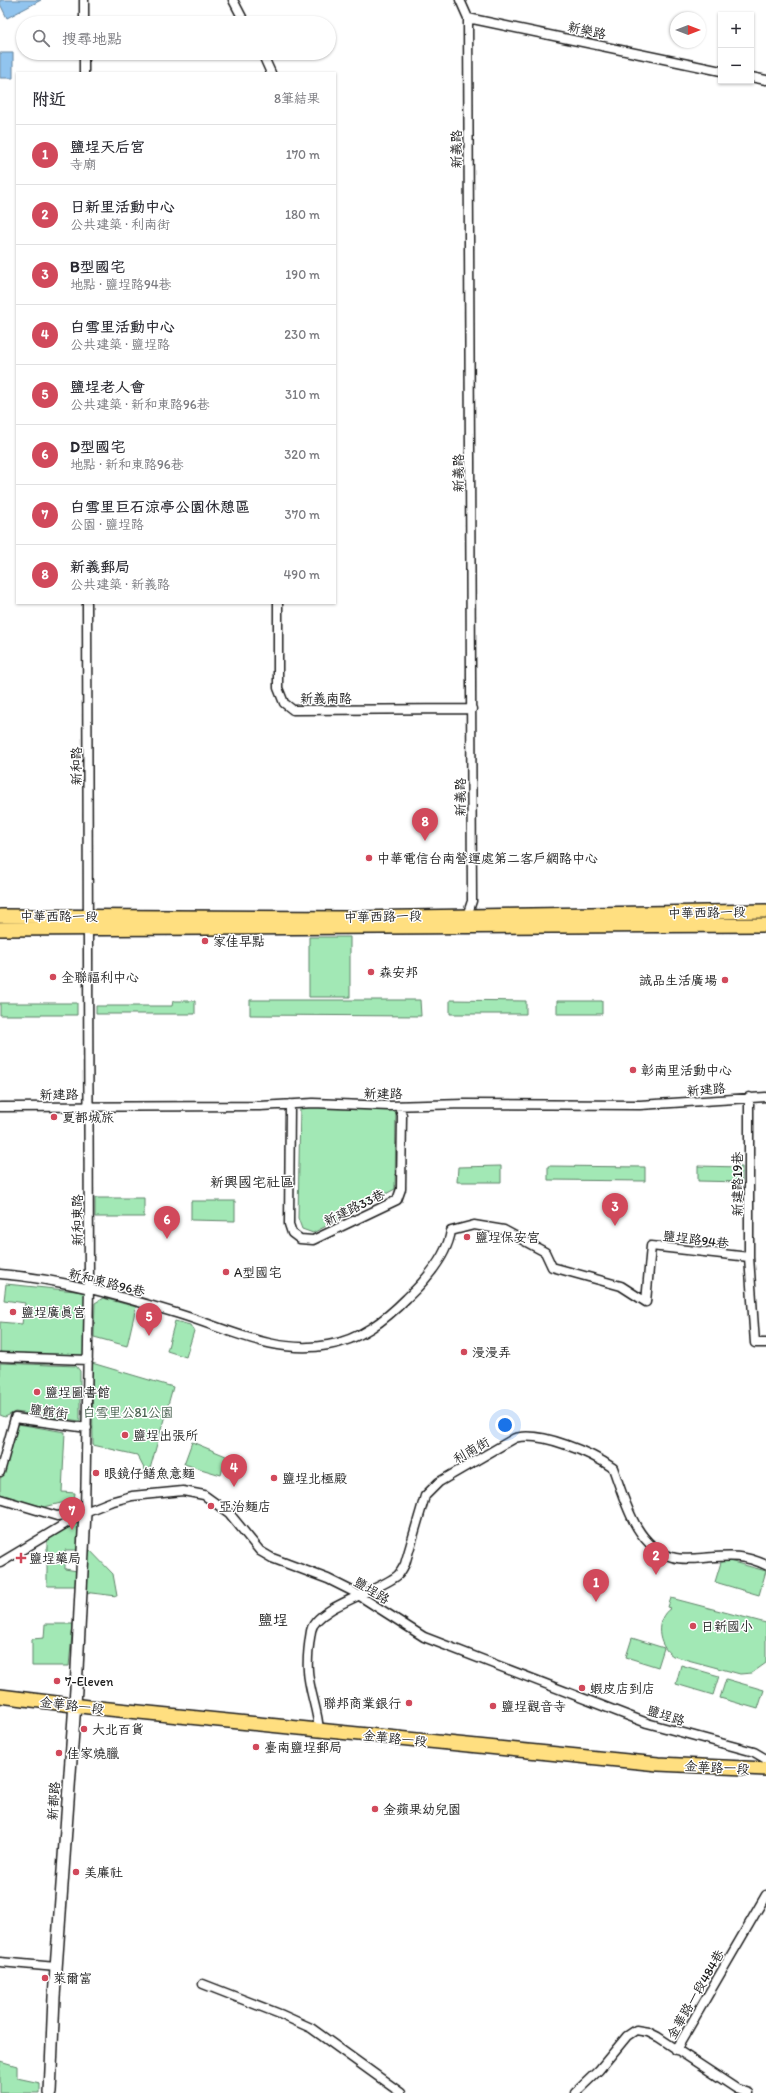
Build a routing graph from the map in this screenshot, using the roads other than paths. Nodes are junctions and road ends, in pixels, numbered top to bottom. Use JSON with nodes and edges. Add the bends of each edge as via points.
{"nodes":[{"id":1,"x":84,"y":0,"type":"edge"},
{"id":2,"x":233,"y":0,"type":"edge"},
{"id":3,"x":460,"y":0,"type":"edge"},
{"id":4,"x":84,"y":16,"type":"edge"},
{"id":5,"x":242,"y":16,"type":"edge"},
{"id":6,"x":468,"y":18,"type":"junction"},
{"id":7,"x":84,"y":60,"type":"edge"},
{"id":8,"x":265,"y":60,"type":"edge"},
{"id":9,"x":718,"y":70,"type":"edge"},
{"id":10,"x":84,"y":72,"type":"edge"},
{"id":11,"x":271,"y":72,"type":"edge"},
{"id":12,"x":754,"y":78,"type":"edge"},
{"id":13,"x":766,"y":80,"type":"edge"},
{"id":14,"x":87,"y":604,"type":"edge"},
{"id":15,"x":278,"y":604,"type":"edge"},
{"id":16,"x":472,"y":710,"type":"junction"},
{"id":17,"x":766,"y":911,"type":"edge"},
{"id":18,"x":468,"y":915,"type":"junction"},
{"id":19,"x":0,"y":916,"type":"edge"},
{"id":20,"x":89,"y":922,"type":"junction"},
{"id":21,"x":766,"y":925,"type":"edge"},
{"id":22,"x":462,"y":926,"type":"junction"},
{"id":23,"x":0,"y":929,"type":"edge"},
{"id":24,"x":748,"y":1097,"type":"junction"},
{"id":25,"x":766,"y":1097,"type":"edge"},
{"id":26,"x":290,"y":1104,"type":"junction"},
{"id":27,"x":90,"y":1106,"type":"junction"},
{"id":28,"x":400,"y":1106,"type":"junction"},
{"id":29,"x":0,"y":1107,"type":"edge"},
{"id":30,"x":474,"y":1225,"type":"joint"},
{"id":31,"x":749,"y":1257,"type":"junction"},
{"id":32,"x":0,"y":1274,"type":"edge"},
{"id":33,"x":89,"y":1287,"type":"junction"},
{"id":34,"x":766,"y":1342,"type":"edge"},
{"id":35,"x":0,"y":1357,"type":"edge"},
{"id":36,"x":88,"y":1360,"type":"junction"},
{"id":37,"x":87,"y":1428,"type":"junction"},
{"id":38,"x":0,"y":1472,"type":"edge"},
{"id":39,"x":0,"y":1499,"type":"edge"},
{"id":40,"x":85,"y":1512,"type":"junction"},
{"id":41,"x":0,"y":1562,"type":"edge"},
{"id":42,"x":766,"y":1565,"type":"edge"},
{"id":43,"x":360,"y":1596,"type":"junction"},
{"id":44,"x":0,"y":1696,"type":"edge"},
{"id":45,"x":74,"y":1706,"type":"junction"},
{"id":46,"x":319,"y":1731,"type":"junction"},
{"id":47,"x":754,"y":1752,"type":"junction"},
{"id":48,"x":766,"y":1752,"type":"edge"},
{"id":49,"x":766,"y":1759,"type":"edge"},
{"id":50,"x":766,"y":1769,"type":"edge"},
{"id":51,"x":766,"y":1895,"type":"edge"},
{"id":52,"x":0,"y":1962,"type":"edge"},
{"id":53,"x":56,"y":1967,"type":"junction"},
{"id":54,"x":203,"y":1984,"type":"dead end"},
{"id":55,"x":676,"y":2050,"type":"junction"},
{"id":56,"x":735,"y":2091,"type":"edge"},
{"id":57,"x":50,"y":2093,"type":"edge"},
{"id":58,"x":401,"y":2093,"type":"edge"},
{"id":59,"x":574,"y":2093,"type":"edge"},
{"id":60,"x":749,"y":2093,"type":"edge"}],
"edges":[{"from":1,"to":4,"type":"street"},
{"from":2,"to":5,"type":"street"},
{"from":3,"to":6,"type":"street"},
{"from":6,"to":9,"type":"street","name":"新樂路"},
{"from":6,"to":16,"type":"street","name":"新義路"},
{"from":7,"to":10,"type":"street"},
{"from":8,"to":11,"type":"street"},
{"from":12,"to":13,"type":"street"},
{"from":14,"to":20,"type":"street","name":"新和路"},
{"from":15,"to":16,"type":"street","name":"新義南路","via":[[278,688],[284,703],[293,710]]},
{"from":16,"to":18,"type":"street","name":"新義路","via":[[472,901]]},
{"from":17,"to":18,"type":"main road","name":"中華西路一段"},
{"from":18,"to":20,"type":"main road","name":"中華西路一段"},
{"from":18,"to":22,"type":"street","name":"新義路"},
{"from":19,"to":20,"type":"main road","name":"中華西路一段"},
{"from":20,"to":22,"type":"main road","name":"中華西路一段"},
{"from":20,"to":23,"type":"main road","name":"中華西路一段"},
{"from":20,"to":27,"type":"street","name":"新和東路"},
{"from":21,"to":22,"type":"main road","name":"中華西路一段"},
{"from":24,"to":25,"type":"street","name":"新建路"},
{"from":24,"to":28,"type":"street","name":"新建路","via":[[685,1103]]},
{"from":24,"to":31,"type":"street","name":"新建路19巷"},
{"from":26,"to":27,"type":"street","name":"新建路"},
{"from":26,"to":28,"type":"street","name":"新建路"},
{"from":26,"to":28,"type":"street","name":"新建路33巷","via":[[289,1224],[292,1233],[300,1239],[313,1240],[397,1200],[401,1189]]},
{"from":27,"to":29,"type":"street","name":"新建路"},
{"from":27,"to":33,"type":"street","name":"新和東路"},
{"from":30,"to":31,"type":"street","name":"鹽埕路94巷","via":[[504,1230],[545,1252],[552,1267],[621,1286],[646,1302],[651,1246]]},
{"from":30,"to":33,"type":"street","name":"新和東路96巷","via":[[451,1231],[449,1242],[419,1287],[393,1312],[360,1336],[328,1346],[298,1347],[256,1341],[183,1315]]},
{"from":31,"to":34,"type":"street","name":"新建路19巷","via":[[755,1343]]},
{"from":32,"to":33,"type":"street","name":"新和東路96巷"},
{"from":33,"to":36,"type":"street","name":"新和東路"},
{"from":35,"to":36,"type":"street"},
{"from":36,"to":37,"type":"street","name":"新和東路"},
{"from":37,"to":38,"type":"street","name":"鹽館街","via":[[15,1418]]},
{"from":37,"to":40,"type":"street","name":"新和東路"},
{"from":39,"to":40,"type":"street","via":[[57,1516]]},
{"from":40,"to":41,"type":"street","name":"鹽埕路"},
{"from":40,"to":43,"type":"street","name":"鹽埕路","via":[[132,1496],[150,1493],[183,1490],[204,1495],[229,1513],[260,1551],[328,1579]]},
{"from":40,"to":45,"type":"street","name":"新都路"},
{"from":42,"to":43,"type":"street","name":"利南街","via":[[748,1557],[672,1557],[650,1545],[635,1524],[613,1468],[560,1443],[520,1436],[439,1482],[425,1496],[400,1574]]},
{"from":43,"to":46,"type":"street","name":"利南街","via":[[347,1600],[319,1618],[311,1630],[308,1671]]},
{"from":43,"to":47,"type":"street","name":"鹽埕路","via":[[424,1637],[647,1723]]},
{"from":44,"to":45,"type":"main road","name":"金華路一段"},
{"from":45,"to":46,"type":"main road","name":"金華路一段"},
{"from":45,"to":53,"type":"street","name":"新都路"},
{"from":46,"to":50,"type":"main road","name":"金華路一段","via":[[658,1764]]},
{"from":47,"to":48,"type":"street","name":"鹽埕路"},
{"from":47,"to":49,"type":"street","name":"鹽埕路"},
{"from":51,"to":55,"type":"street","name":"金華路一段484巷"},
{"from":52,"to":53,"type":"street"},
{"from":53,"to":57,"type":"street","name":"新都路"},
{"from":54,"to":58,"type":"street","via":[[310,2028]]},
{"from":55,"to":56,"type":"street"},
{"from":55,"to":59,"type":"street","name":"金華路一段484巷","via":[[648,2032],[636,2030],[627,2036],[599,2070]]},
{"from":56,"to":60,"type":"street"}]}
